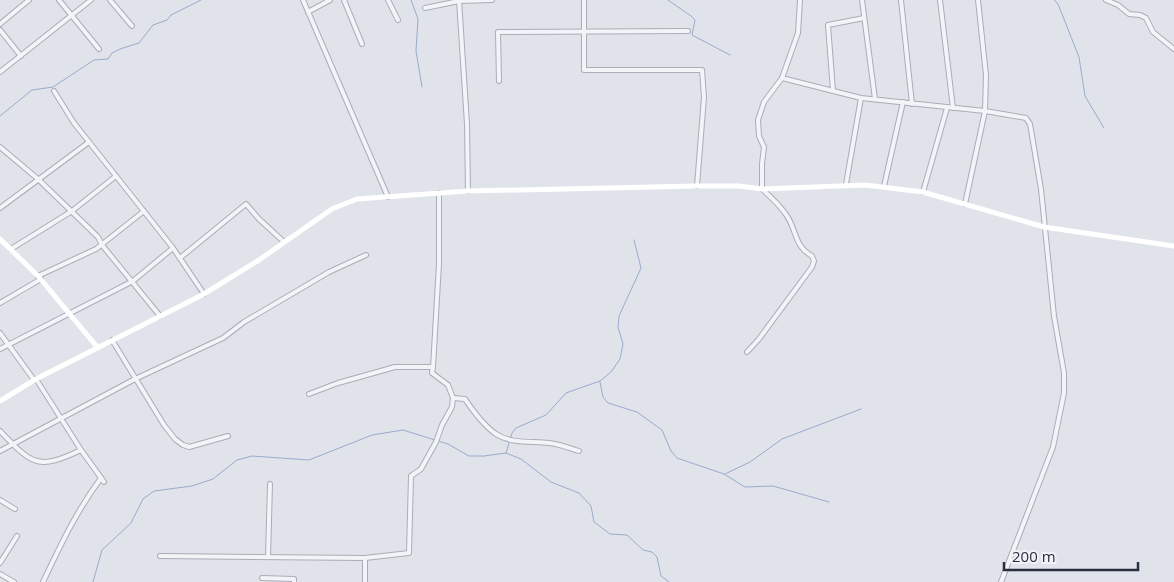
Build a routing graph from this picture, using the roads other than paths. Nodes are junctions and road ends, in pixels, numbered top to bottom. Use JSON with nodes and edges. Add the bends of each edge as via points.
{"nodes":[{"id":1,"x":29,"y":0,"type":"edge"},
{"id":2,"x":59,"y":0,"type":"edge"},
{"id":3,"x":91,"y":0,"type":"edge"},
{"id":4,"x":110,"y":0,"type":"edge"},
{"id":5,"x":303,"y":0,"type":"edge"},
{"id":6,"x":330,"y":0,"type":"edge"},
{"id":7,"x":344,"y":0,"type":"edge"},
{"id":8,"x":388,"y":0,"type":"edge"},
{"id":9,"x":459,"y":0,"type":"edge"},
{"id":10,"x":492,"y":0,"type":"edge"},
{"id":11,"x":584,"y":0,"type":"edge"},
{"id":12,"x":800,"y":0,"type":"edge"},
{"id":13,"x":862,"y":0,"type":"edge"},
{"id":14,"x":901,"y":0,"type":"edge"},
{"id":15,"x":940,"y":0,"type":"edge"},
{"id":16,"x":978,"y":0,"type":"edge"},
{"id":17,"x":1106,"y":0,"type":"edge"},
{"id":18,"x":425,"y":8,"type":"dead end"},
{"id":19,"x":308,"y":12,"type":"junction"},
{"id":20,"x":71,"y":16,"type":"junction"},
{"id":21,"x":864,"y":18,"type":"junction"},
{"id":22,"x":398,"y":20,"type":"dead end"},
{"id":23,"x":0,"y":24,"type":"edge"},
{"id":24,"x":132,"y":26,"type":"dead end"},
{"id":25,"x":0,"y":30,"type":"edge"},
{"id":26,"x":688,"y":31,"type":"dead end"},
{"id":27,"x":584,"y":32,"type":"junction"},
{"id":28,"x":362,"y":44,"type":"dead end"},
{"id":29,"x":99,"y":49,"type":"dead end"},
{"id":30,"x":1174,"y":49,"type":"edge"},
{"id":31,"x":21,"y":56,"type":"junction"},
{"id":32,"x":0,"y":72,"type":"edge"},
{"id":33,"x":782,"y":78,"type":"junction"},
{"id":34,"x":499,"y":81,"type":"dead end"},
{"id":35,"x":54,"y":91,"type":"dead end"},
{"id":36,"x":833,"y":91,"type":"junction"},
{"id":37,"x":861,"y":98,"type":"junction"},
{"id":38,"x":876,"y":99,"type":"junction"},
{"id":39,"x":903,"y":102,"type":"junction"},
{"id":40,"x":912,"y":104,"type":"junction"},
{"id":41,"x":947,"y":108,"type":"junction"},
{"id":42,"x":953,"y":108,"type":"junction"},
{"id":43,"x":985,"y":111,"type":"junction"},
{"id":44,"x":89,"y":142,"type":"junction"},
{"id":45,"x":0,"y":146,"type":"edge"},
{"id":46,"x":116,"y":176,"type":"junction"},
{"id":47,"x":38,"y":179,"type":"junction"},
{"id":48,"x":846,"y":184,"type":"junction"},
{"id":49,"x":697,"y":186,"type":"junction"},
{"id":50,"x":884,"y":186,"type":"junction"},
{"id":51,"x":762,"y":189,"type":"junction"},
{"id":52,"x":468,"y":191,"type":"junction"},
{"id":53,"x":923,"y":192,"type":"junction"},
{"id":54,"x":439,"y":193,"type":"junction"},
{"id":55,"x":388,"y":198,"type":"junction"},
{"id":56,"x":965,"y":204,"type":"junction"},
{"id":57,"x":0,"y":208,"type":"edge"},
{"id":58,"x":72,"y":211,"type":"junction"},
{"id":59,"x":144,"y":211,"type":"junction"},
{"id":60,"x":1044,"y":227,"type":"junction"},
{"id":61,"x":0,"y":239,"type":"edge"},
{"id":62,"x":284,"y":242,"type":"junction"},
{"id":63,"x":102,"y":245,"type":"junction"},
{"id":64,"x":1174,"y":246,"type":"edge"},
{"id":65,"x":9,"y":247,"type":"junction"},
{"id":66,"x":173,"y":248,"type":"junction"},
{"id":67,"x":0,"y":249,"type":"edge"},
{"id":68,"x":366,"y":255,"type":"dead end"},
{"id":69,"x":180,"y":258,"type":"junction"},
{"id":70,"x":39,"y":277,"type":"junction"},
{"id":71,"x":132,"y":282,"type":"junction"},
{"id":72,"x":204,"y":294,"type":"junction"},
{"id":73,"x":0,"y":303,"type":"edge"},
{"id":74,"x":70,"y":313,"type":"junction"},
{"id":75,"x":160,"y":316,"type":"junction"},
{"id":76,"x":0,"y":333,"type":"edge"},
{"id":77,"x":112,"y":340,"type":"junction"},
{"id":78,"x":8,"y":344,"type":"junction"},
{"id":79,"x":98,"y":348,"type":"junction"},
{"id":80,"x":0,"y":349,"type":"edge"},
{"id":81,"x":747,"y":352,"type":"dead end"},
{"id":82,"x":433,"y":367,"type":"junction"},
{"id":83,"x":35,"y":379,"type":"junction"},
{"id":84,"x":135,"y":379,"type":"junction"},
{"id":85,"x":309,"y":394,"type":"dead end"},
{"id":86,"x":453,"y":398,"type":"junction"},
{"id":87,"x":0,"y":401,"type":"edge"},
{"id":88,"x":61,"y":418,"type":"junction"},
{"id":89,"x":0,"y":431,"type":"edge"},
{"id":90,"x":228,"y":436,"type":"dead end"},
{"id":91,"x":13,"y":444,"type":"junction"},
{"id":92,"x":81,"y":450,"type":"junction"},
{"id":93,"x":0,"y":451,"type":"edge"},
{"id":94,"x":579,"y":451,"type":"dead end"},
{"id":95,"x":101,"y":478,"type":"junction"},
{"id":96,"x":104,"y":482,"type":"dead end"},
{"id":97,"x":270,"y":484,"type":"dead end"},
{"id":98,"x":0,"y":500,"type":"edge"},
{"id":99,"x":15,"y":509,"type":"dead end"},
{"id":100,"x":17,"y":536,"type":"dead end"},
{"id":101,"x":160,"y":556,"type":"dead end"},
{"id":102,"x":268,"y":557,"type":"junction"},
{"id":103,"x":365,"y":558,"type":"junction"},
{"id":104,"x":0,"y":563,"type":"edge"},
{"id":105,"x":0,"y":574,"type":"edge"},
{"id":106,"x":262,"y":578,"type":"dead end"},
{"id":107,"x":14,"y":582,"type":"edge"},
{"id":108,"x":44,"y":582,"type":"edge"},
{"id":109,"x":294,"y":582,"type":"edge"},
{"id":110,"x":365,"y":582,"type":"edge"},
{"id":111,"x":1001,"y":582,"type":"edge"}],
"edges":[{"from":1,"to":23,"type":"street"},
{"from":2,"to":20,"type":"street"},
{"from":3,"to":20,"type":"street"},
{"from":4,"to":24,"type":"street"},
{"from":5,"to":19,"type":"street"},
{"from":6,"to":19,"type":"street"},
{"from":7,"to":28,"type":"street"},
{"from":8,"to":22,"type":"street"},
{"from":9,"to":10,"type":"street"},
{"from":9,"to":18,"type":"street"},
{"from":9,"to":52,"type":"street","via":[[468,124]]},
{"from":11,"to":27,"type":"street"},
{"from":12,"to":33,"type":"street","via":[[798,33]]},
{"from":13,"to":21,"type":"street"},
{"from":14,"to":40,"type":"street"},
{"from":15,"to":42,"type":"street"},
{"from":16,"to":43,"type":"street","via":[[986,75]]},
{"from":17,"to":30,"type":"street","via":[[1129,14],[1146,18],[1153,32]]},
{"from":19,"to":55,"type":"street"},
{"from":20,"to":29,"type":"street"},
{"from":20,"to":31,"type":"street"},
{"from":21,"to":36,"type":"street","via":[[828,24]]},
{"from":21,"to":38,"type":"street"},
{"from":25,"to":31,"type":"street"},
{"from":26,"to":27,"type":"street"},
{"from":27,"to":34,"type":"street","via":[[498,32]]},
{"from":27,"to":49,"type":"street","via":[[584,70],[702,70],[704,97]]},
{"from":31,"to":32,"type":"street"},
{"from":33,"to":36,"type":"street"},
{"from":33,"to":51,"type":"street","via":[[764,102],[758,120],[764,147]]},
{"from":35,"to":44,"type":"street"},
{"from":36,"to":37,"type":"street"},
{"from":37,"to":38,"type":"street"},
{"from":37,"to":48,"type":"street"},
{"from":38,"to":39,"type":"street"},
{"from":39,"to":40,"type":"street"},
{"from":39,"to":50,"type":"street"},
{"from":40,"to":41,"type":"street"},
{"from":41,"to":42,"type":"street"},
{"from":41,"to":53,"type":"street"},
{"from":42,"to":43,"type":"street"},
{"from":43,"to":56,"type":"street"},
{"from":43,"to":60,"type":"street","via":[[1026,118],[1030,124]]},
{"from":44,"to":46,"type":"street"},
{"from":44,"to":47,"type":"street"},
{"from":45,"to":47,"type":"street"},
{"from":46,"to":58,"type":"street"},
{"from":46,"to":59,"type":"street"},
{"from":47,"to":57,"type":"street"},
{"from":47,"to":58,"type":"street"},
{"from":48,"to":50,"type":"street"},
{"from":48,"to":51,"type":"street"},
{"from":49,"to":51,"type":"street"},
{"from":49,"to":52,"type":"street"},
{"from":50,"to":53,"type":"street"},
{"from":51,"to":81,"type":"street","via":[[788,217],[799,246],[814,261]]},
{"from":52,"to":54,"type":"street"},
{"from":53,"to":56,"type":"street"},
{"from":54,"to":55,"type":"street"},
{"from":54,"to":82,"type":"street"},
{"from":55,"to":62,"type":"street","via":[[357,199],[332,208]]},
{"from":56,"to":60,"type":"street"},
{"from":58,"to":63,"type":"street"},
{"from":58,"to":65,"type":"street"},
{"from":59,"to":63,"type":"street"},
{"from":59,"to":66,"type":"street"},
{"from":60,"to":64,"type":"street"},
{"from":60,"to":111,"type":"street","via":[[1064,393],[1053,447]]},
{"from":61,"to":65,"type":"street"},
{"from":62,"to":69,"type":"street","via":[[246,204]]},
{"from":62,"to":72,"type":"street"},
{"from":63,"to":70,"type":"street"},
{"from":63,"to":71,"type":"street"},
{"from":65,"to":67,"type":"street"},
{"from":65,"to":70,"type":"street"},
{"from":66,"to":69,"type":"street"},
{"from":66,"to":71,"type":"street"},
{"from":68,"to":84,"type":"street","via":[[329,272],[223,338]]},
{"from":69,"to":72,"type":"street"},
{"from":70,"to":73,"type":"street"},
{"from":70,"to":74,"type":"street"},
{"from":71,"to":74,"type":"street"},
{"from":71,"to":75,"type":"street"},
{"from":72,"to":75,"type":"street"},
{"from":74,"to":78,"type":"street"},
{"from":74,"to":79,"type":"street"},
{"from":75,"to":77,"type":"street"},
{"from":76,"to":78,"type":"street"},
{"from":77,"to":79,"type":"street"},
{"from":77,"to":84,"type":"street"},
{"from":78,"to":80,"type":"street"},
{"from":78,"to":83,"type":"street"},
{"from":79,"to":83,"type":"street"},
{"from":82,"to":85,"type":"street","via":[[395,366]]},
{"from":82,"to":86,"type":"street","via":[[432,373],[448,385]]},
{"from":83,"to":87,"type":"street"},
{"from":83,"to":88,"type":"street"},
{"from":84,"to":88,"type":"street"},
{"from":84,"to":90,"type":"street","via":[[164,425],[183,445],[189,447]]},
{"from":86,"to":94,"type":"street","via":[[465,399],[488,427],[504,438],[550,443]]},
{"from":86,"to":103,"type":"street","via":[[436,442],[421,469],[411,476],[409,554]]},
{"from":88,"to":91,"type":"street"},
{"from":88,"to":92,"type":"street"},
{"from":89,"to":91,"type":"street"},
{"from":91,"to":92,"type":"street","via":[[24,455],[50,463]]},
{"from":91,"to":93,"type":"street"},
{"from":92,"to":95,"type":"street"},
{"from":95,"to":96,"type":"street"},
{"from":95,"to":108,"type":"street","via":[[68,527]]},
{"from":97,"to":102,"type":"street"},
{"from":98,"to":99,"type":"street"},
{"from":100,"to":104,"type":"street"},
{"from":101,"to":102,"type":"street"},
{"from":102,"to":103,"type":"street"},
{"from":103,"to":110,"type":"street"},
{"from":105,"to":107,"type":"street"},
{"from":106,"to":109,"type":"street","via":[[294,579]]}]}
